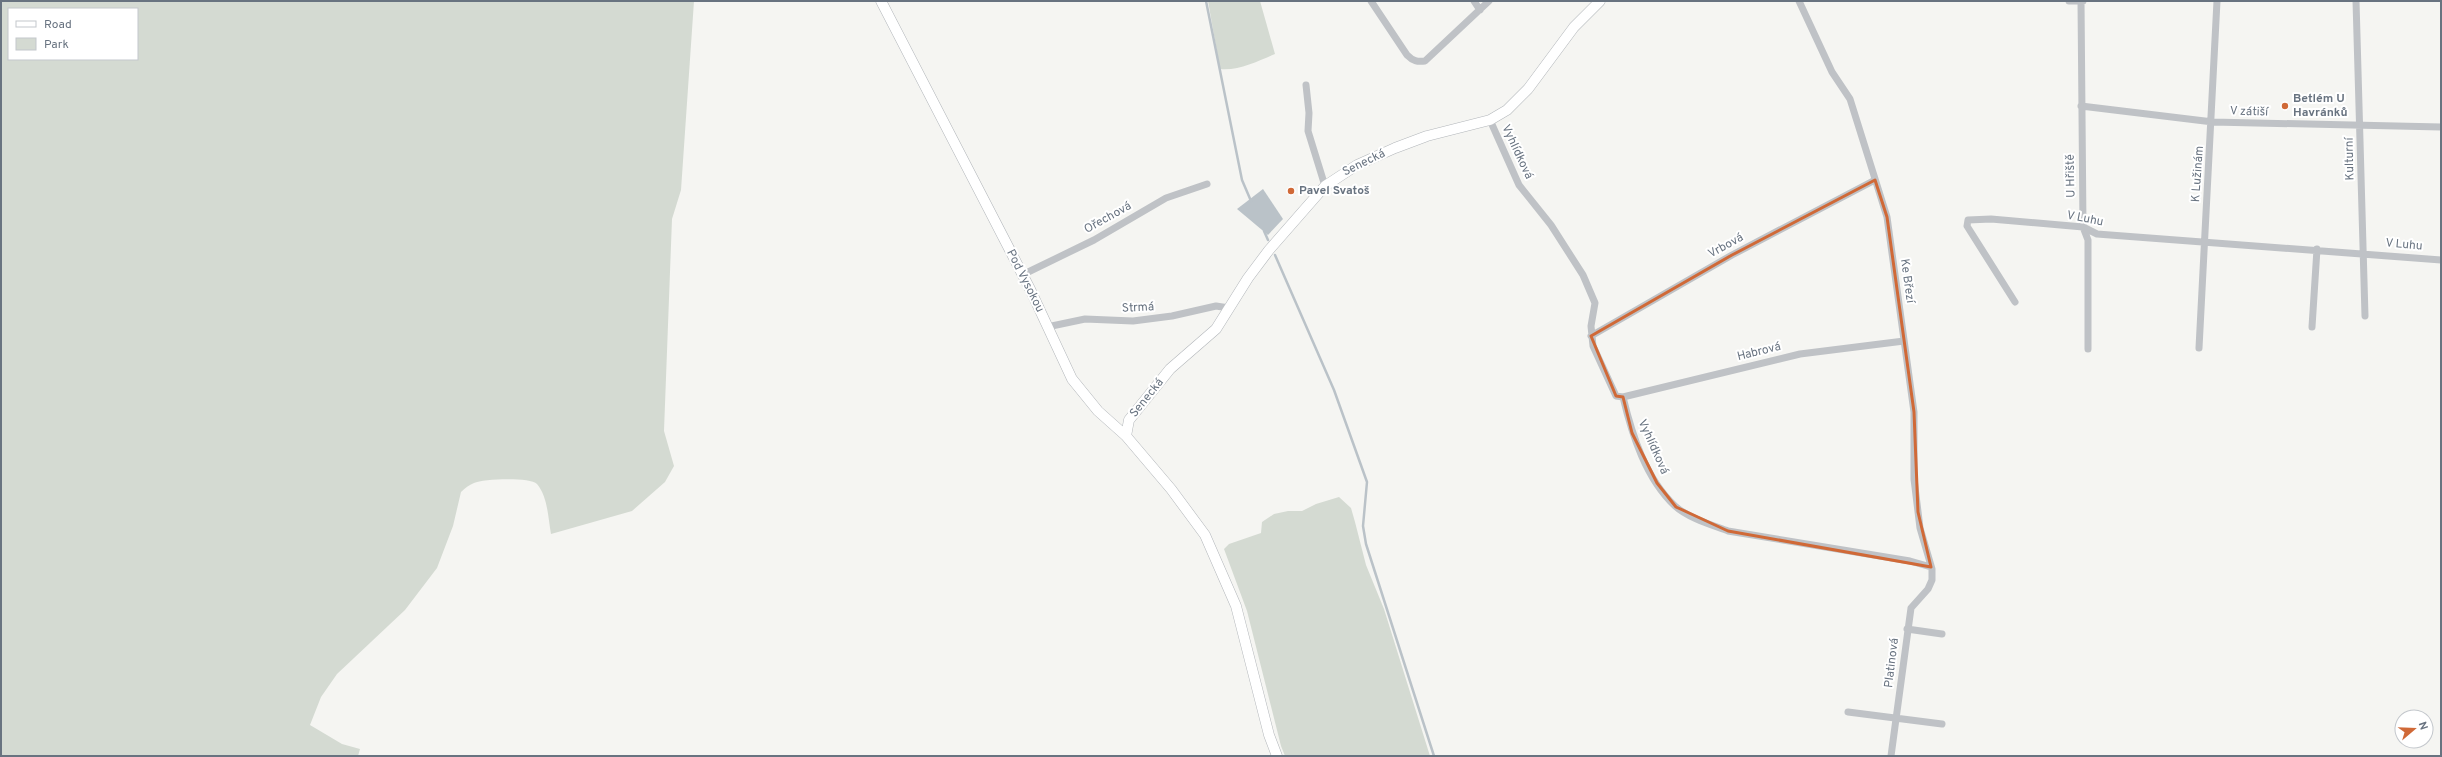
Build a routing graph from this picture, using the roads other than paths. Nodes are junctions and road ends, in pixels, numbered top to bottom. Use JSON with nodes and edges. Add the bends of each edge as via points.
{"nodes":[{"id":1,"x":881,"y":1,"type":"edge"},
{"id":2,"x":1371,"y":1,"type":"edge"},
{"id":3,"x":1474,"y":1,"type":"edge"},
{"id":4,"x":1489,"y":1,"type":"edge"},
{"id":5,"x":1600,"y":1,"type":"edge"},
{"id":6,"x":1799,"y":1,"type":"edge"},
{"id":7,"x":2069,"y":1,"type":"edge"},
{"id":8,"x":2082,"y":1,"type":"edge"},
{"id":9,"x":2217,"y":1,"type":"edge"},
{"id":10,"x":2356,"y":1,"type":"edge"},
{"id":11,"x":1480,"y":10,"type":"junction"},
{"id":12,"x":1306,"y":85,"type":"dead end"},
{"id":13,"x":2081,"y":106,"type":"junction"},
{"id":14,"x":1490,"y":120,"type":"junction"},
{"id":15,"x":2213,"y":122,"type":"junction"},
{"id":16,"x":2361,"y":124,"type":"junction"},
{"id":17,"x":2441,"y":127,"type":"edge"},
{"id":18,"x":1875,"y":180,"type":"junction"},
{"id":19,"x":1206,"y":184,"type":"dead end"},
{"id":20,"x":1326,"y":186,"type":"junction"},
{"id":21,"x":2083,"y":228,"type":"junction"},
{"id":22,"x":2205,"y":241,"type":"junction"},
{"id":23,"x":2317,"y":249,"type":"junction"},
{"id":24,"x":2363,"y":253,"type":"junction"},
{"id":25,"x":2441,"y":260,"type":"edge"},
{"id":26,"x":1022,"y":275,"type":"junction"},
{"id":27,"x":2014,"y":302,"type":"dead end"},
{"id":28,"x":1229,"y":308,"type":"junction"},
{"id":29,"x":2366,"y":316,"type":"dead end"},
{"id":30,"x":1047,"y":327,"type":"junction"},
{"id":31,"x":2312,"y":327,"type":"dead end"},
{"id":32,"x":1591,"y":336,"type":"junction"},
{"id":33,"x":1904,"y":342,"type":"junction"},
{"id":34,"x":2200,"y":348,"type":"dead end"},
{"id":35,"x":2088,"y":349,"type":"dead end"},
{"id":36,"x":1623,"y":397,"type":"junction"},
{"id":37,"x":1126,"y":436,"type":"junction"},
{"id":38,"x":1931,"y":567,"type":"junction"},
{"id":39,"x":1932,"y":580,"type":"joint"},
{"id":40,"x":1907,"y":629,"type":"junction"},
{"id":41,"x":1942,"y":634,"type":"dead end"},
{"id":42,"x":1848,"y":712,"type":"dead end"},
{"id":43,"x":1896,"y":718,"type":"junction"},
{"id":44,"x":1942,"y":724,"type":"dead end"},
{"id":45,"x":1277,"y":756,"type":"edge"},
{"id":46,"x":1891,"y":756,"type":"edge"}],
"edges":[{"from":1,"to":26,"type":"street","name":"Pod Vysokou"},
{"from":2,"to":11,"type":"street","via":[[1407,55],[1419,62],[1426,61]]},
{"from":3,"to":11,"type":"street"},
{"from":4,"to":11,"type":"street"},
{"from":5,"to":14,"type":"street","name":"Senecká","via":[[1574,27],[1528,89],[1508,110]]},
{"from":6,"to":18,"type":"street","name":"Ke Březí","via":[[1832,72],[1850,98]]},
{"from":7,"to":8,"type":"street"},
{"from":8,"to":13,"type":"street","name":"U Hřiště"},
{"from":9,"to":15,"type":"street","name":"K Lužinám"},
{"from":10,"to":16,"type":"street","name":"Kulturní"},
{"from":12,"to":20,"type":"street","via":[[1310,113],[1308,131]]},
{"from":13,"to":15,"type":"street","name":"V zátiší"},
{"from":13,"to":21,"type":"street","name":"U Hřiště"},
{"from":14,"to":20,"type":"street","name":"Senecká","via":[[1427,136],[1395,148],[1357,165]]},
{"from":14,"to":32,"type":"street","name":"Vyhlídková","via":[[1519,185],[1551,225],[1583,275],[1595,302]]},
{"from":15,"to":16,"type":"street","name":"V zátiší"},
{"from":15,"to":22,"type":"street","name":"K Lužinám"},
{"from":16,"to":17,"type":"street","name":"V zátiší"},
{"from":16,"to":24,"type":"street","name":"Kulturní"},
{"from":18,"to":32,"type":"street","name":"Vrbová","via":[[1732,255]]},
{"from":18,"to":33,"type":"street","name":"Ke Březí","via":[[1887,217]]},
{"from":19,"to":26,"type":"street","name":"Ořechová","via":[[1166,198],[1094,240]]},
{"from":20,"to":28,"type":"street","name":"Senecká","via":[[1269,250]]},
{"from":21,"to":22,"type":"street","name":"V Luhu","via":[[2097,234]]},
{"from":21,"to":27,"type":"street","name":"V Luhu","via":[[1991,219],[1968,220],[1967,226]]},
{"from":21,"to":35,"type":"street","name":"U Hřiště","via":[[2088,240]]},
{"from":22,"to":23,"type":"street","name":"V Luhu"},
{"from":22,"to":34,"type":"street","name":"K Lužinám"},
{"from":23,"to":24,"type":"street","name":"V Luhu"},
{"from":23,"to":31,"type":"street"},
{"from":24,"to":25,"type":"street","name":"V Luhu"},
{"from":24,"to":29,"type":"street","name":"Kulturní"},
{"from":26,"to":30,"type":"street","name":"Pod Vysokou"},
{"from":28,"to":30,"type":"street","name":"Strmá","via":[[1216,306],[1178,315],[1133,321],[1084,319]]},
{"from":28,"to":37,"type":"street","name":"Senecká","via":[[1216,329],[1170,369],[1129,420]]},
{"from":30,"to":37,"type":"street","name":"Pod Vysokou","via":[[1072,379],[1098,411]]},
{"from":32,"to":36,"type":"street","name":"Vyhlídková","via":[[1616,396]]},
{"from":33,"to":36,"type":"street","name":"Habrová","via":[[1800,354]]},
{"from":33,"to":38,"type":"street","name":"Ke Březí","via":[[1914,412],[1914,479],[1918,512]]},
{"from":36,"to":38,"type":"street","name":"Vyhlídková","via":[[1632,433],[1657,483],[1676,507],[1728,531],[1910,561]]},
{"from":37,"to":45,"type":"street","name":"Pod Vysokou","via":[[1171,489],[1205,535],[1236,606],[1269,735]]},
{"from":38,"to":39,"type":"street","name":"Ke Březí"},
{"from":39,"to":40,"type":"street","name":"Platinová","via":[[1928,589],[1911,608]]},
{"from":40,"to":41,"type":"street"},
{"from":40,"to":43,"type":"street","name":"Platinová"},
{"from":42,"to":43,"type":"street"},
{"from":43,"to":44,"type":"street"},
{"from":43,"to":46,"type":"street","name":"Platinová"}]}
